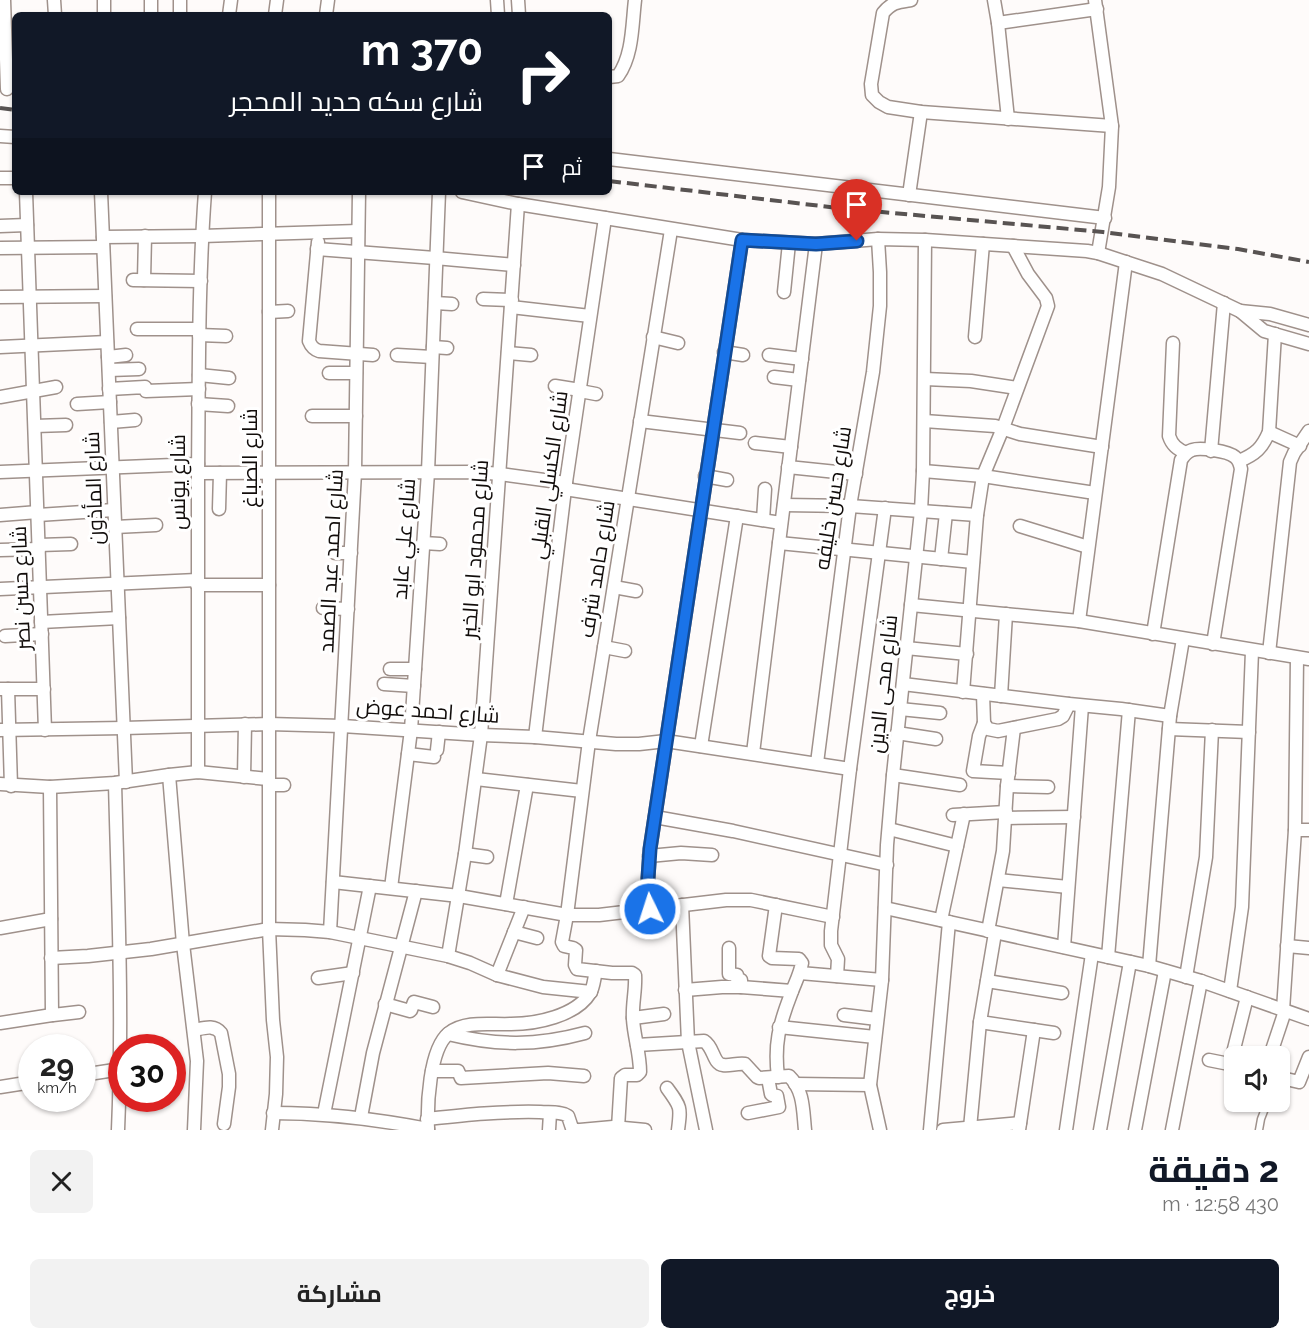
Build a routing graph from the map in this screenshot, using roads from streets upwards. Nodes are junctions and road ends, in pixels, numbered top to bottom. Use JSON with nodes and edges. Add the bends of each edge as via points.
{"nodes":[{"id":1,"x":4,"y":0,"type":"edge"},
{"id":2,"x":635,"y":0,"type":"edge"},
{"id":3,"x":911,"y":0,"type":"edge"},
{"id":4,"x":994,"y":0,"type":"edge"},
{"id":5,"x":1096,"y":5,"type":"edge"},
{"id":6,"x":998,"y":23,"type":"junction"},
{"id":7,"x":612,"y":77,"type":"edge"},
{"id":8,"x":7,"y":89,"type":"edge"},
{"id":9,"x":921,"y":111,"type":"junction"},
{"id":10,"x":1008,"y":119,"type":"junction"},
{"id":11,"x":1112,"y":126,"type":"junction"},
{"id":12,"x":612,"y":159,"type":"edge"},
{"id":13,"x":26,"y":195,"type":"edge"},
{"id":14,"x":101,"y":195,"type":"edge"},
{"id":15,"x":205,"y":195,"type":"edge"},
{"id":16,"x":269,"y":195,"type":"edge"},
{"id":17,"x":359,"y":195,"type":"edge"},
{"id":18,"x":439,"y":195,"type":"edge"},
{"id":19,"x":476,"y":195,"type":"edge"},
{"id":20,"x":909,"y":195,"type":"junction"},
{"id":21,"x":518,"y":204,"type":"junction"},
{"id":22,"x":605,"y":218,"type":"junction"},
{"id":23,"x":1105,"y":218,"type":"junction"},
{"id":24,"x":27,"y":225,"type":"junction"},
{"id":25,"x":0,"y":226,"type":"edge"},
{"id":26,"x":670,"y":230,"type":"junction"},
{"id":27,"x":358,"y":231,"type":"junction"},
{"id":28,"x":319,"y":232,"type":"junction"},
{"id":29,"x":270,"y":233,"type":"junction"},
{"id":30,"x":145,"y":236,"type":"junction"},
{"id":31,"x":202,"y":236,"type":"junction"},
{"id":32,"x":878,"y":239,"type":"junction"},
{"id":33,"x":742,"y":240,"type":"junction"},
{"id":34,"x":925,"y":240,"type":"junction"},
{"id":35,"x":103,"y":242,"type":"junction"},
{"id":36,"x":789,"y":243,"type":"junction"},
{"id":37,"x":816,"y":244,"type":"junction"},
{"id":38,"x":983,"y":244,"type":"junction"},
{"id":39,"x":1012,"y":246,"type":"junction"},
{"id":40,"x":0,"y":248,"type":"edge"},
{"id":41,"x":28,"y":248,"type":"junction"},
{"id":42,"x":317,"y":249,"type":"junction"},
{"id":43,"x":358,"y":251,"type":"junction"},
{"id":44,"x":1098,"y":253,"type":"junction"},
{"id":45,"x":435,"y":258,"type":"junction"},
{"id":46,"x":1126,"y":262,"type":"junction"},
{"id":47,"x":514,"y":265,"type":"junction"},
{"id":48,"x":201,"y":281,"type":"junction"},
{"id":49,"x":784,"y":292,"type":"dead end"},
{"id":50,"x":105,"y":296,"type":"junction"},
{"id":51,"x":0,"y":297,"type":"edge"},
{"id":52,"x":30,"y":297,"type":"junction"},
{"id":53,"x":483,"y":299,"type":"dead end"},
{"id":54,"x":435,"y":303,"type":"junction"},
{"id":55,"x":512,"y":303,"type":"junction"},
{"id":56,"x":1224,"y":303,"type":"junction"},
{"id":57,"x":452,"y":304,"type":"dead end"},
{"id":58,"x":288,"y":311,"type":"dead end"},
{"id":59,"x":1240,"y":311,"type":"junction"},
{"id":60,"x":269,"y":312,"type":"junction"},
{"id":61,"x":591,"y":316,"type":"junction"},
{"id":62,"x":1309,"y":325,"type":"edge"},
{"id":63,"x":137,"y":329,"type":"dead end"},
{"id":64,"x":199,"y":332,"type":"junction"},
{"id":65,"x":1275,"y":334,"type":"junction"},
{"id":66,"x":226,"y":336,"type":"dead end"},
{"id":67,"x":975,"y":337,"type":"dead end"},
{"id":68,"x":653,"y":338,"type":"junction"},
{"id":69,"x":107,"y":342,"type":"junction"},
{"id":70,"x":678,"y":343,"type":"dead end"},
{"id":71,"x":1173,"y":343,"type":"dead end"},
{"id":72,"x":1309,"y":344,"type":"edge"},
{"id":73,"x":32,"y":345,"type":"junction"},
{"id":74,"x":0,"y":346,"type":"edge"},
{"id":75,"x":447,"y":348,"type":"dead end"},
{"id":76,"x":433,"y":352,"type":"junction"},
{"id":77,"x":724,"y":352,"type":"junction"},
{"id":78,"x":356,"y":353,"type":"junction"},
{"id":79,"x":508,"y":353,"type":"junction"},
{"id":80,"x":126,"y":355,"type":"dead end"},
{"id":81,"x":374,"y":355,"type":"dead end"},
{"id":82,"x":397,"y":355,"type":"dead end"},
{"id":83,"x":531,"y":355,"type":"dead end"},
{"id":84,"x":743,"y":355,"type":"dead end"},
{"id":85,"x":769,"y":355,"type":"dead end"},
{"id":86,"x":108,"y":357,"type":"junction"},
{"id":87,"x":802,"y":359,"type":"junction"},
{"id":88,"x":139,"y":369,"type":"dead end"},
{"id":89,"x":109,"y":370,"type":"junction"},
{"id":90,"x":329,"y":373,"type":"dead end"},
{"id":91,"x":356,"y":373,"type":"junction"},
{"id":92,"x":199,"y":375,"type":"junction"},
{"id":93,"x":774,"y":377,"type":"dead end"},
{"id":94,"x":229,"y":378,"type":"dead end"},
{"id":95,"x":925,"y":378,"type":"junction"},
{"id":96,"x":799,"y":380,"type":"junction"},
{"id":97,"x":555,"y":386,"type":"dead end"},
{"id":98,"x":56,"y":387,"type":"dead end"},
{"id":99,"x":1017,"y":388,"type":"junction"},
{"id":100,"x":109,"y":389,"type":"junction"},
{"id":101,"x":199,"y":389,"type":"junction"},
{"id":102,"x":33,"y":390,"type":"junction"},
{"id":103,"x":580,"y":390,"type":"junction"},
{"id":104,"x":596,"y":394,"type":"dead end"},
{"id":105,"x":0,"y":397,"type":"edge"},
{"id":106,"x":110,"y":402,"type":"junction"},
{"id":107,"x":77,"y":404,"type":"dead end"},
{"id":108,"x":198,"y":404,"type":"junction"},
{"id":109,"x":228,"y":406,"type":"dead end"},
{"id":110,"x":312,"y":416,"type":"dead end"},
{"id":111,"x":356,"y":416,"type":"junction"},
{"id":112,"x":135,"y":420,"type":"dead end"},
{"id":113,"x":640,"y":421,"type":"junction"},
{"id":114,"x":924,"y":421,"type":"junction"},
{"id":115,"x":111,"y":422,"type":"junction"},
{"id":116,"x":66,"y":424,"type":"dead end"},
{"id":117,"x":35,"y":426,"type":"junction"},
{"id":118,"x":1003,"y":428,"type":"junction"},
{"id":119,"x":712,"y":430,"type":"junction"},
{"id":120,"x":1309,"y":431,"type":"edge"},
{"id":121,"x":1269,"y":432,"type":"junction"},
{"id":122,"x":740,"y":434,"type":"dead end"},
{"id":123,"x":755,"y":443,"type":"dead end"},
{"id":124,"x":1300,"y":446,"type":"junction"},
{"id":125,"x":791,"y":447,"type":"junction"},
{"id":126,"x":1102,"y":447,"type":"junction"},
{"id":127,"x":1211,"y":451,"type":"junction"},
{"id":128,"x":1186,"y":453,"type":"junction"},
{"id":129,"x":1239,"y":461,"type":"junction"},
{"id":130,"x":112,"y":467,"type":"junction"},
{"id":131,"x":788,"y":467,"type":"junction"},
{"id":132,"x":198,"y":468,"type":"junction"},
{"id":133,"x":36,"y":471,"type":"junction"},
{"id":134,"x":923,"y":471,"type":"junction"},
{"id":135,"x":0,"y":472,"type":"edge"},
{"id":136,"x":269,"y":472,"type":"junction"},
{"id":137,"x":355,"y":472,"type":"junction"},
{"id":138,"x":428,"y":472,"type":"junction"},
{"id":139,"x":220,"y":473,"type":"junction"},
{"id":140,"x":500,"y":474,"type":"junction"},
{"id":141,"x":856,"y":474,"type":"junction"},
{"id":142,"x":705,"y":476,"type":"junction"},
{"id":143,"x":983,"y":476,"type":"junction"},
{"id":144,"x":726,"y":480,"type":"dead end"},
{"id":145,"x":566,"y":486,"type":"junction"},
{"id":146,"x":765,"y":489,"type":"dead end"},
{"id":147,"x":1095,"y":493,"type":"junction"},
{"id":148,"x":628,"y":499,"type":"junction"},
{"id":149,"x":783,"y":505,"type":"junction"},
{"id":150,"x":850,"y":506,"type":"junction"},
{"id":151,"x":885,"y":508,"type":"junction"},
{"id":152,"x":219,"y":509,"type":"dead end"},
{"id":153,"x":114,"y":510,"type":"junction"},
{"id":154,"x":700,"y":510,"type":"junction"},
{"id":155,"x":921,"y":511,"type":"junction"},
{"id":156,"x":945,"y":513,"type":"junction"},
{"id":157,"x":38,"y":514,"type":"junction"},
{"id":158,"x":0,"y":515,"type":"edge"},
{"id":159,"x":977,"y":515,"type":"junction"},
{"id":160,"x":737,"y":516,"type":"junction"},
{"id":161,"x":763,"y":520,"type":"junction"},
{"id":162,"x":781,"y":523,"type":"junction"},
{"id":163,"x":156,"y":525,"type":"dead end"},
{"id":164,"x":115,"y":526,"type":"junction"},
{"id":165,"x":1020,"y":526,"type":"dead end"},
{"id":166,"x":423,"y":543,"type":"junction"},
{"id":167,"x":779,"y":543,"type":"junction"},
{"id":168,"x":71,"y":544,"type":"dead end"},
{"id":169,"x":440,"y":544,"type":"dead end"},
{"id":170,"x":39,"y":547,"type":"junction"},
{"id":171,"x":1088,"y":547,"type":"junction"},
{"id":172,"x":844,"y":549,"type":"junction"},
{"id":173,"x":0,"y":550,"type":"edge"},
{"id":174,"x":879,"y":552,"type":"junction"},
{"id":175,"x":335,"y":553,"type":"dead end"},
{"id":176,"x":351,"y":553,"type":"junction"},
{"id":177,"x":916,"y":556,"type":"junction"},
{"id":178,"x":941,"y":559,"type":"junction"},
{"id":179,"x":973,"y":562,"type":"junction"},
{"id":180,"x":197,"y":582,"type":"junction"},
{"id":181,"x":118,"y":584,"type":"junction"},
{"id":182,"x":269,"y":585,"type":"junction"},
{"id":183,"x":40,"y":587,"type":"junction"},
{"id":184,"x":614,"y":587,"type":"junction"},
{"id":185,"x":0,"y":589,"type":"edge"},
{"id":186,"x":636,"y":591,"type":"dead end"},
{"id":187,"x":911,"y":605,"type":"junction"},
{"id":188,"x":322,"y":608,"type":"dead end"},
{"id":189,"x":348,"y":609,"type":"junction"},
{"id":190,"x":970,"y":611,"type":"junction"},
{"id":191,"x":1006,"y":614,"type":"junction"},
{"id":192,"x":119,"y":618,"type":"junction"},
{"id":193,"x":1079,"y":621,"type":"junction"},
{"id":194,"x":42,"y":628,"type":"junction"},
{"id":195,"x":1153,"y":634,"type":"junction"},
{"id":196,"x":5,"y":636,"type":"dead end"},
{"id":197,"x":1183,"y":639,"type":"junction"},
{"id":198,"x":1213,"y":644,"type":"junction"},
{"id":199,"x":604,"y":647,"type":"junction"},
{"id":200,"x":906,"y":648,"type":"junction"},
{"id":201,"x":625,"y":651,"type":"dead end"},
{"id":202,"x":1252,"y":651,"type":"junction"},
{"id":203,"x":1269,"y":653,"type":"junction"},
{"id":204,"x":967,"y":654,"type":"junction"},
{"id":205,"x":1303,"y":658,"type":"edge"},
{"id":206,"x":390,"y":669,"type":"dead end"},
{"id":207,"x":415,"y":669,"type":"junction"},
{"id":208,"x":384,"y":684,"type":"dead end"},
{"id":209,"x":903,"y":684,"type":"junction"},
{"id":210,"x":414,"y":686,"type":"junction"},
{"id":211,"x":4,"y":689,"type":"edge"},
{"id":212,"x":44,"y":689,"type":"junction"},
{"id":213,"x":963,"y":692,"type":"junction"},
{"id":214,"x":983,"y":694,"type":"junction"},
{"id":215,"x":1001,"y":696,"type":"junction"},
{"id":216,"x":1069,"y":704,"type":"junction"},
{"id":217,"x":1082,"y":705,"type":"junction"},
{"id":218,"x":900,"y":708,"type":"junction"},
{"id":219,"x":1129,"y":710,"type":"junction"},
{"id":220,"x":940,"y":712,"type":"dead end"},
{"id":221,"x":1170,"y":716,"type":"junction"},
{"id":222,"x":1303,"y":717,"type":"edge"},
{"id":223,"x":984,"y":723,"type":"junction"},
{"id":224,"x":245,"y":724,"type":"junction"},
{"id":225,"x":269,"y":724,"type":"junction"},
{"id":226,"x":198,"y":725,"type":"junction"},
{"id":227,"x":342,"y":726,"type":"junction"},
{"id":228,"x":1014,"y":728,"type":"junction"},
{"id":229,"x":124,"y":729,"type":"junction"},
{"id":230,"x":1169,"y":729,"type":"junction"},
{"id":231,"x":5,"y":730,"type":"edge"},
{"id":232,"x":45,"y":730,"type":"junction"},
{"id":233,"x":411,"y":730,"type":"junction"},
{"id":234,"x":1212,"y":730,"type":"junction"},
{"id":235,"x":439,"y":732,"type":"junction"},
{"id":236,"x":1249,"y":732,"type":"junction"},
{"id":237,"x":897,"y":734,"type":"junction"},
{"id":238,"x":482,"y":735,"type":"junction"},
{"id":239,"x":535,"y":737,"type":"junction"},
{"id":240,"x":936,"y":739,"type":"dead end"},
{"id":241,"x":589,"y":741,"type":"junction"},
{"id":242,"x":666,"y":741,"type":"junction"},
{"id":243,"x":700,"y":746,"type":"junction"},
{"id":244,"x":753,"y":753,"type":"junction"},
{"id":245,"x":408,"y":754,"type":"junction"},
{"id":246,"x":817,"y":763,"type":"junction"},
{"id":247,"x":850,"y":769,"type":"junction"},
{"id":248,"x":198,"y":772,"type":"junction"},
{"id":249,"x":169,"y":775,"type":"junction"},
{"id":250,"x":893,"y":775,"type":"junction"},
{"id":251,"x":244,"y":777,"type":"junction"},
{"id":252,"x":476,"y":779,"type":"junction"},
{"id":253,"x":1008,"y":779,"type":"junction"},
{"id":254,"x":120,"y":782,"type":"junction"},
{"id":255,"x":269,"y":782,"type":"junction"},
{"id":256,"x":6,"y":785,"type":"edge"},
{"id":257,"x":284,"y":785,"type":"dead end"},
{"id":258,"x":527,"y":785,"type":"junction"},
{"id":259,"x":960,"y":785,"type":"dead end"},
{"id":260,"x":50,"y":787,"type":"junction"},
{"id":261,"x":1048,"y":787,"type":"dead end"},
{"id":262,"x":582,"y":791,"type":"junction"},
{"id":263,"x":1005,"y":815,"type":"junction"},
{"id":264,"x":655,"y":817,"type":"junction"},
{"id":265,"x":1074,"y":817,"type":"junction"},
{"id":266,"x":889,"y":829,"type":"junction"},
{"id":267,"x":1295,"y":830,"type":"junction"},
{"id":268,"x":1309,"y":830,"type":"edge"},
{"id":269,"x":957,"y":846,"type":"junction"},
{"id":270,"x":465,"y":854,"type":"junction"},
{"id":271,"x":712,"y":855,"type":"dead end"},
{"id":272,"x":649,"y":856,"type":"junction"},
{"id":273,"x":841,"y":856,"type":"junction"},
{"id":274,"x":487,"y":857,"type":"dead end"},
{"id":275,"x":887,"y":865,"type":"junction"},
{"id":276,"x":998,"y":880,"type":"junction"},
{"id":277,"x":333,"y":882,"type":"junction"},
{"id":278,"x":370,"y":886,"type":"junction"},
{"id":279,"x":1068,"y":887,"type":"junction"},
{"id":280,"x":390,"y":888,"type":"junction"},
{"id":281,"x":416,"y":891,"type":"junction"},
{"id":282,"x":459,"y":896,"type":"junction"},
{"id":283,"x":506,"y":904,"type":"junction"},
{"id":284,"x":682,"y":905,"type":"junction"},
{"id":285,"x":776,"y":905,"type":"junction"},
{"id":286,"x":524,"y":907,"type":"junction"},
{"id":287,"x":885,"y":908,"type":"junction"},
{"id":288,"x":650,"y":909,"type":"junction"},
{"id":289,"x":567,"y":915,"type":"junction"},
{"id":290,"x":833,"y":917,"type":"junction"},
{"id":291,"x":51,"y":919,"type":"junction"},
{"id":292,"x":945,"y":921,"type":"junction"},
{"id":293,"x":0,"y":928,"type":"edge"},
{"id":294,"x":269,"y":929,"type":"junction"},
{"id":295,"x":330,"y":932,"type":"junction"},
{"id":296,"x":514,"y":932,"type":"junction"},
{"id":297,"x":991,"y":932,"type":"junction"},
{"id":298,"x":360,"y":938,"type":"junction"},
{"id":299,"x":537,"y":938,"type":"dead end"},
{"id":300,"x":183,"y":944,"type":"junction"},
{"id":301,"x":401,"y":946,"type":"junction"},
{"id":302,"x":1287,"y":946,"type":"junction"},
{"id":303,"x":729,"y":948,"type":"dead end"},
{"id":304,"x":1064,"y":948,"type":"junction"},
{"id":305,"x":1309,"y":948,"type":"edge"},
{"id":306,"x":120,"y":953,"type":"junction"},
{"id":307,"x":1092,"y":954,"type":"junction"},
{"id":308,"x":448,"y":956,"type":"junction"},
{"id":309,"x":1108,"y":957,"type":"junction"},
{"id":310,"x":51,"y":958,"type":"junction"},
{"id":311,"x":1130,"y":962,"type":"junction"},
{"id":312,"x":1149,"y":966,"type":"junction"},
{"id":313,"x":801,"y":967,"type":"junction"},
{"id":314,"x":1165,"y":970,"type":"junction"},
{"id":315,"x":596,"y":971,"type":"junction"},
{"id":316,"x":353,"y":973,"type":"junction"},
{"id":317,"x":497,"y":975,"type":"junction"},
{"id":318,"x":837,"y":976,"type":"junction"},
{"id":319,"x":1186,"y":977,"type":"junction"},
{"id":320,"x":318,"y":978,"type":"dead end"},
{"id":321,"x":882,"y":980,"type":"junction"},
{"id":322,"x":987,"y":981,"type":"junction"},
{"id":323,"x":1201,"y":981,"type":"junction"},
{"id":324,"x":741,"y":987,"type":"junction"},
{"id":325,"x":685,"y":990,"type":"junction"},
{"id":326,"x":792,"y":991,"type":"junction"},
{"id":327,"x":1230,"y":991,"type":"junction"},
{"id":328,"x":591,"y":992,"type":"junction"},
{"id":329,"x":1062,"y":993,"type":"dead end"},
{"id":330,"x":1247,"y":997,"type":"junction"},
{"id":331,"x":385,"y":1004,"type":"junction"},
{"id":332,"x":433,"y":1007,"type":"dead end"},
{"id":333,"x":1284,"y":1010,"type":"junction"},
{"id":334,"x":79,"y":1012,"type":"dead end"},
{"id":335,"x":664,"y":1014,"type":"dead end"},
{"id":336,"x":52,"y":1015,"type":"junction"},
{"id":337,"x":844,"y":1015,"type":"dead end"},
{"id":338,"x":633,"y":1018,"type":"junction"},
{"id":339,"x":877,"y":1019,"type":"junction"},
{"id":340,"x":1309,"y":1019,"type":"edge"},
{"id":341,"x":980,"y":1022,"type":"junction"},
{"id":342,"x":0,"y":1023,"type":"edge"},
{"id":343,"x":779,"y":1027,"type":"junction"},
{"id":344,"x":194,"y":1030,"type":"junction"},
{"id":345,"x":1034,"y":1030,"type":"junction"},
{"id":346,"x":585,"y":1033,"type":"dead end"},
{"id":347,"x":1054,"y":1033,"type":"dead end"},
{"id":348,"x":121,"y":1034,"type":"edge"},
{"id":349,"x":448,"y":1034,"type":"junction"},
{"id":350,"x":875,"y":1037,"type":"junction"},
{"id":351,"x":688,"y":1042,"type":"junction"},
{"id":352,"x":638,"y":1045,"type":"junction"},
{"id":353,"x":1237,"y":1046,"type":"edge"},
{"id":354,"x":1273,"y":1046,"type":"edge"},
{"id":355,"x":1309,"y":1057,"type":"edge"},
{"id":356,"x":1224,"y":1059,"type":"edge"},
{"id":357,"x":1209,"y":1060,"type":"dead end"},
{"id":358,"x":432,"y":1071,"type":"junction"},
{"id":359,"x":584,"y":1076,"type":"dead end"},
{"id":360,"x":773,"y":1077,"type":"junction"},
{"id":361,"x":1290,"y":1080,"type":"edge"},
{"id":362,"x":18,"y":1084,"type":"edge"},
{"id":363,"x":795,"y":1084,"type":"junction"},
{"id":364,"x":870,"y":1084,"type":"junction"},
{"id":365,"x":0,"y":1087,"type":"edge"},
{"id":366,"x":667,"y":1088,"type":"dead end"},
{"id":367,"x":119,"y":1112,"type":"edge"},
{"id":368,"x":273,"y":1113,"type":"junction"},
{"id":369,"x":549,"y":1113,"type":"junction"},
{"id":370,"x":747,"y":1113,"type":"dead end"},
{"id":371,"x":324,"y":1114,"type":"junction"},
{"id":372,"x":361,"y":1118,"type":"junction"},
{"id":373,"x":224,"y":1124,"type":"dead end"},
{"id":374,"x":428,"y":1126,"type":"edge"},
{"id":375,"x":1020,"y":1126,"type":"edge"},
{"id":376,"x":618,"y":1128,"type":"junction"},
{"id":377,"x":970,"y":1128,"type":"junction"},
{"id":378,"x":118,"y":1130,"type":"edge"},
{"id":379,"x":194,"y":1130,"type":"edge"},
{"id":380,"x":272,"y":1130,"type":"edge"},
{"id":381,"x":549,"y":1130,"type":"edge"},
{"id":382,"x":579,"y":1130,"type":"edge"},
{"id":383,"x":644,"y":1130,"type":"edge"},
{"id":384,"x":678,"y":1130,"type":"edge"},
{"id":385,"x":706,"y":1130,"type":"edge"},
{"id":386,"x":805,"y":1130,"type":"edge"},
{"id":387,"x":880,"y":1130,"type":"edge"},
{"id":388,"x":930,"y":1130,"type":"edge"},
{"id":389,"x":944,"y":1130,"type":"edge"},
{"id":390,"x":1066,"y":1130,"type":"edge"},
{"id":391,"x":1100,"y":1130,"type":"edge"},
{"id":392,"x":1135,"y":1130,"type":"edge"},
{"id":393,"x":1172,"y":1130,"type":"edge"}],
"edges":[{"from":1,"to":8,"type":"street"},
{"from":2,"to":7,"type":"street","via":[[625,66],[618,76]]},
{"from":3,"to":9,"type":"street","via":[[899,1],[884,13],[871,84],[872,95],[888,107]]},
{"from":4,"to":6,"type":"street"},
{"from":5,"to":6,"type":"street"},
{"from":5,"to":11,"type":"street"},
{"from":6,"to":10,"type":"street"},
{"from":9,"to":10,"type":"street"},
{"from":9,"to":20,"type":"street"},
{"from":10,"to":11,"type":"street"},
{"from":11,"to":23,"type":"street"},
{"from":12,"to":20,"type":"street"},
{"from":13,"to":24,"type":"street","name":"شارع حسن نصر"},
{"from":14,"to":35,"type":"street","name":"شارع المأذون"},
{"from":15,"to":31,"type":"street","name":"شارع يونس"},
{"from":16,"to":29,"type":"street","name":"شارع الصباغ"},
{"from":17,"to":27,"type":"street","name":"شارع احمد عبد الصمد"},
{"from":18,"to":45,"type":"street","name":"شارع علي عابد"},
{"from":19,"to":21,"type":"street"},
{"from":20,"to":23,"type":"street"},
{"from":21,"to":22,"type":"street"},
{"from":21,"to":47,"type":"street","name":"شارع محمود ابو الخير"},
{"from":22,"to":26,"type":"street"},
{"from":22,"to":61,"type":"street","name":"شارع الكسلي القبلي"},
{"from":23,"to":44,"type":"street"},
{"from":24,"to":25,"type":"street"},
{"from":24,"to":41,"type":"street","name":"شارع حسن نصر"},
{"from":26,"to":33,"type":"street"},
{"from":26,"to":68,"type":"street","name":"شارع حامد شرف"},
{"from":27,"to":28,"type":"street"},
{"from":27,"to":43,"type":"street","name":"شارع احمد عبد الصمد"},
{"from":28,"to":29,"type":"street"},
{"from":28,"to":42,"type":"street"},
{"from":29,"to":31,"type":"street"},
{"from":29,"to":60,"type":"street","name":"شارع الصباغ"},
{"from":30,"to":31,"type":"street"},
{"from":30,"to":35,"type":"street"},
{"from":30,"to":48,"type":"street","via":[[138,280]]},
{"from":31,"to":48,"type":"street","name":"شارع يونس"},
{"from":32,"to":34,"type":"street"},
{"from":32,"to":37,"type":"street"},
{"from":32,"to":141,"type":"street","name":"شارع حسن خليفه","via":[[878,328]]},
{"from":33,"to":36,"type":"street"},
{"from":33,"to":77,"type":"street"},
{"from":34,"to":38,"type":"street"},
{"from":34,"to":95,"type":"street","name":"شارع محى الدين"},
{"from":35,"to":41,"type":"street"},
{"from":35,"to":50,"type":"street","name":"شارع المأذون"},
{"from":36,"to":37,"type":"street"},
{"from":36,"to":49,"type":"street"},
{"from":37,"to":87,"type":"street"},
{"from":38,"to":39,"type":"street"},
{"from":38,"to":67,"type":"street"},
{"from":39,"to":44,"type":"street"},
{"from":39,"to":99,"type":"street","via":[[1048,306]]},
{"from":40,"to":41,"type":"street"},
{"from":41,"to":52,"type":"street","name":"شارع حسن نصر"},
{"from":42,"to":43,"type":"street"},
{"from":42,"to":78,"type":"street","via":[[310,345],[318,351]]},
{"from":43,"to":45,"type":"street"},
{"from":43,"to":78,"type":"street","name":"شارع احمد عبد الصمد","via":[[362,330]]},
{"from":44,"to":46,"type":"street"},
{"from":45,"to":47,"type":"street"},
{"from":45,"to":54,"type":"street","name":"شارع علي عابد"},
{"from":46,"to":56,"type":"street"},
{"from":46,"to":126,"type":"street"},
{"from":47,"to":55,"type":"street","name":"شارع محمود ابو الخير"},
{"from":48,"to":64,"type":"street","name":"شارع يونس"},
{"from":50,"to":52,"type":"street"},
{"from":50,"to":69,"type":"street","name":"شارع المأذون"},
{"from":51,"to":52,"type":"street"},
{"from":52,"to":73,"type":"street","name":"شارع حسن نصر"},
{"from":53,"to":55,"type":"street"},
{"from":54,"to":57,"type":"street"},
{"from":54,"to":76,"type":"street","name":"شارع علي عابد"},
{"from":55,"to":61,"type":"street"},
{"from":55,"to":79,"type":"street","name":"شارع محمود ابو الخير"},
{"from":56,"to":59,"type":"street"},
{"from":56,"to":127,"type":"street"},
{"from":58,"to":60,"type":"street"},
{"from":59,"to":62,"type":"street","via":[[1270,314]]},
{"from":59,"to":65,"type":"street","via":[[1264,331]]},
{"from":60,"to":136,"type":"street","name":"شارع الصباغ"},
{"from":61,"to":103,"type":"street","name":"شارع الكسلي القبلي"},
{"from":63,"to":64,"type":"street"},
{"from":64,"to":66,"type":"street"},
{"from":64,"to":92,"type":"street","name":"شارع يونس"},
{"from":65,"to":72,"type":"street"},
{"from":65,"to":121,"type":"street"},
{"from":68,"to":70,"type":"street"},
{"from":68,"to":113,"type":"street","name":"شارع حامد شرف","via":[[650,396]]},
{"from":69,"to":73,"type":"street"},
{"from":69,"to":86,"type":"street","name":"شارع المأذون"},
{"from":71,"to":128,"type":"street","via":[[1168,436],[1178,450]]},
{"from":73,"to":74,"type":"street"},
{"from":73,"to":102,"type":"street","name":"شارع حسن نصر"},
{"from":75,"to":76,"type":"street"},
{"from":76,"to":82,"type":"street"},
{"from":76,"to":138,"type":"street","name":"شارع علي عابد"},
{"from":77,"to":84,"type":"street"},
{"from":77,"to":119,"type":"street"},
{"from":78,"to":81,"type":"street"},
{"from":78,"to":91,"type":"street","name":"شارع احمد عبد الصمد"},
{"from":79,"to":83,"type":"street"},
{"from":79,"to":140,"type":"street","name":"شارع محمود ابو الخير"},
{"from":80,"to":86,"type":"street"},
{"from":85,"to":87,"type":"street"},
{"from":86,"to":89,"type":"street","name":"شارع المأذون"},
{"from":87,"to":96,"type":"street"},
{"from":88,"to":89,"type":"street"},
{"from":89,"to":100,"type":"street","name":"شارع المأذون"},
{"from":90,"to":91,"type":"street"},
{"from":91,"to":111,"type":"street","name":"شارع احمد عبد الصمد"},
{"from":92,"to":94,"type":"street"},
{"from":92,"to":101,"type":"street","name":"شارع يونس"},
{"from":93,"to":96,"type":"street"},
{"from":95,"to":99,"type":"street"},
{"from":95,"to":114,"type":"street","name":"شارع محى الدين"},
{"from":96,"to":125,"type":"street"},
{"from":97,"to":103,"type":"street"},
{"from":98,"to":102,"type":"street"},
{"from":99,"to":118,"type":"street"},
{"from":100,"to":101,"type":"street"},
{"from":100,"to":106,"type":"street","name":"شارع المأذون"},
{"from":101,"to":108,"type":"street","name":"شارع يونس"},
{"from":102,"to":105,"type":"street"},
{"from":102,"to":117,"type":"street","name":"شارع حسن نصر"},
{"from":103,"to":104,"type":"street"},
{"from":103,"to":145,"type":"street","name":"شارع الكسلي القبلي"},
{"from":106,"to":107,"type":"street"},
{"from":106,"to":115,"type":"street","name":"شارع المأذون"},
{"from":108,"to":109,"type":"street"},
{"from":108,"to":132,"type":"street","name":"شارع يونس"},
{"from":110,"to":111,"type":"street"},
{"from":111,"to":137,"type":"street","name":"شارع احمد عبد الصمد"},
{"from":112,"to":115,"type":"street"},
{"from":113,"to":119,"type":"street"},
{"from":113,"to":148,"type":"street","name":"شارع حامد شرف"},
{"from":114,"to":118,"type":"street"},
{"from":114,"to":134,"type":"street","name":"شارع محى الدين"},
{"from":115,"to":130,"type":"street","name":"شارع المأذون"},
{"from":116,"to":117,"type":"street"},
{"from":117,"to":133,"type":"street","name":"شارع حسن نصر"},
{"from":118,"to":126,"type":"street"},
{"from":118,"to":143,"type":"street"},
{"from":119,"to":122,"type":"street"},
{"from":119,"to":142,"type":"street"},
{"from":120,"to":124,"type":"street"},
{"from":121,"to":124,"type":"street"},
{"from":121,"to":129,"type":"street","via":[[1258,450]]},
{"from":123,"to":125,"type":"street"},
{"from":124,"to":203,"type":"street","via":[[1290,462]]},
{"from":125,"to":131,"type":"street"},
{"from":126,"to":147,"type":"street"},
{"from":127,"to":128,"type":"street","via":[[1193,449]]},
{"from":127,"to":129,"type":"street","via":[[1227,453]]},
{"from":128,"to":195,"type":"street","via":[[1179,468]]},
{"from":129,"to":198,"type":"street","via":[[1241,469]]},
{"from":130,"to":132,"type":"street"},
{"from":130,"to":133,"type":"street"},
{"from":130,"to":153,"type":"street","name":"شارع المأذون"},
{"from":131,"to":141,"type":"street"},
{"from":131,"to":149,"type":"street"},
{"from":132,"to":139,"type":"street"},
{"from":132,"to":180,"type":"street","name":"شارع يونس"},
{"from":133,"to":135,"type":"street"},
{"from":133,"to":157,"type":"street","name":"شارع حسن نصر"},
{"from":134,"to":143,"type":"street"},
{"from":134,"to":155,"type":"street","name":"شارع محى الدين"},
{"from":136,"to":137,"type":"street"},
{"from":136,"to":139,"type":"street"},
{"from":136,"to":182,"type":"street","name":"شارع الصباغ"},
{"from":137,"to":138,"type":"street"},
{"from":137,"to":176,"type":"street","name":"شارع احمد عبد الصمد"},
{"from":138,"to":140,"type":"street"},
{"from":138,"to":166,"type":"street","name":"شارع علي عابد"},
{"from":139,"to":152,"type":"street"},
{"from":140,"to":145,"type":"street"},
{"from":140,"to":238,"type":"street","name":"شارع محمود ابو الخير"},
{"from":141,"to":150,"type":"street","name":"شارع حسن خليفه"},
{"from":142,"to":144,"type":"street"},
{"from":142,"to":154,"type":"street"},
{"from":143,"to":147,"type":"street"},
{"from":143,"to":159,"type":"street"},
{"from":145,"to":148,"type":"street"},
{"from":145,"to":239,"type":"street","name":"شارع الكسلي القبلي"},
{"from":146,"to":161,"type":"street"},
{"from":147,"to":171,"type":"street"},
{"from":148,"to":154,"type":"street"},
{"from":148,"to":184,"type":"street","name":"شارع حامد شرف"},
{"from":149,"to":150,"type":"street"},
{"from":149,"to":162,"type":"street"},
{"from":150,"to":151,"type":"street"},
{"from":150,"to":172,"type":"street","name":"شارع حسن خليفه"},
{"from":151,"to":155,"type":"street"},
{"from":151,"to":174,"type":"street"},
{"from":153,"to":157,"type":"street"},
{"from":153,"to":164,"type":"street","name":"شارع المأذون"},
{"from":154,"to":160,"type":"street"},
{"from":154,"to":242,"type":"street"},
{"from":155,"to":156,"type":"street"},
{"from":155,"to":177,"type":"street","name":"شارع محى الدين"},
{"from":156,"to":159,"type":"street"},
{"from":156,"to":178,"type":"street"},
{"from":157,"to":158,"type":"street"},
{"from":157,"to":170,"type":"street","name":"شارع حسن نصر"},
{"from":159,"to":179,"type":"street"},
{"from":160,"to":161,"type":"street"},
{"from":160,"to":243,"type":"street"},
{"from":161,"to":162,"type":"street"},
{"from":162,"to":167,"type":"street"},
{"from":163,"to":164,"type":"street"},
{"from":164,"to":181,"type":"street","name":"شارع المأذون"},
{"from":165,"to":171,"type":"street"},
{"from":166,"to":169,"type":"street"},
{"from":166,"to":207,"type":"street","name":"شارع علي عابد"},
{"from":167,"to":172,"type":"street"},
{"from":167,"to":244,"type":"street"},
{"from":168,"to":170,"type":"street"},
{"from":170,"to":173,"type":"street"},
{"from":170,"to":183,"type":"street","name":"شارع حسن نصر"},
{"from":171,"to":193,"type":"street"},
{"from":172,"to":174,"type":"street"},
{"from":172,"to":246,"type":"street","name":"شارع حسن خليفه"},
{"from":174,"to":177,"type":"street"},
{"from":174,"to":247,"type":"street"},
{"from":175,"to":176,"type":"street"},
{"from":176,"to":189,"type":"street","name":"شارع احمد عبد الصمد"},
{"from":177,"to":178,"type":"street"},
{"from":177,"to":187,"type":"street","name":"شارع محى الدين"},
{"from":178,"to":179,"type":"street"},
{"from":179,"to":190,"type":"street"},
{"from":180,"to":181,"type":"street"},
{"from":180,"to":182,"type":"street"},
{"from":180,"to":226,"type":"street","name":"شارع يونس"},
{"from":181,"to":183,"type":"street"},
{"from":181,"to":192,"type":"street","name":"شارع المأذون"},
{"from":182,"to":225,"type":"street","name":"شارع الصباغ"},
{"from":183,"to":185,"type":"street"},
{"from":183,"to":194,"type":"street","name":"شارع حسن نصر"},
{"from":184,"to":186,"type":"street"},
{"from":184,"to":199,"type":"street","name":"شارع حامد شرف"},
{"from":187,"to":190,"type":"street"},
{"from":187,"to":200,"type":"street","name":"شارع محى الدين"},
{"from":188,"to":189,"type":"street"},
{"from":189,"to":227,"type":"street","name":"شارع احمد عبد الصمد"},
{"from":190,"to":191,"type":"street"},
{"from":190,"to":204,"type":"street"},
{"from":191,"to":193,"type":"street"},
{"from":191,"to":215,"type":"street"},
{"from":192,"to":194,"type":"street"},
{"from":192,"to":229,"type":"street","name":"شارع المأذون"},
{"from":193,"to":195,"type":"street"},
{"from":194,"to":196,"type":"street"},
{"from":194,"to":212,"type":"street","name":"شارع حسن نصر"},
{"from":195,"to":197,"type":"street"},
{"from":197,"to":198,"type":"street"},
{"from":197,"to":221,"type":"street"},
{"from":198,"to":202,"type":"street"},
{"from":199,"to":201,"type":"street"},
{"from":199,"to":241,"type":"street","name":"شارع حامد شرف"},
{"from":200,"to":204,"type":"street"},
{"from":200,"to":209,"type":"street","name":"شارع محى الدين"},
{"from":202,"to":203,"type":"street"},
{"from":202,"to":236,"type":"street"},
{"from":203,"to":205,"type":"street"},
{"from":204,"to":213,"type":"street"},
{"from":205,"to":222,"type":"street"},
{"from":206,"to":207,"type":"street"},
{"from":207,"to":210,"type":"street","name":"شارع علي عابد"},
{"from":208,"to":210,"type":"street"},
{"from":209,"to":213,"type":"street"},
{"from":209,"to":218,"type":"street","name":"شارع محى الدين"},
{"from":210,"to":233,"type":"street","name":"شارع علي عابد"},
{"from":211,"to":212,"type":"street"},
{"from":211,"to":231,"type":"street"},
{"from":212,"to":232,"type":"street","name":"شارع حسن نصر"},
{"from":213,"to":214,"type":"street"},
{"from":214,"to":215,"type":"street"},
{"from":214,"to":223,"type":"street"},
{"from":215,"to":216,"type":"street"},
{"from":216,"to":217,"type":"street"},
{"from":216,"to":228,"type":"street","via":[[1058,719]]},
{"from":217,"to":219,"type":"street"},
{"from":217,"to":265,"type":"street"},
{"from":218,"to":220,"type":"street"},
{"from":218,"to":237,"type":"street","name":"شارع محى الدين"},
{"from":219,"to":221,"type":"street"},
{"from":219,"to":309,"type":"street"},
{"from":221,"to":230,"type":"street"},
{"from":222,"to":267,"type":"street"},
{"from":223,"to":228,"type":"street","via":[[988,729],[998,731]]},
{"from":223,"to":253,"type":"street","via":[[967,771]]},
{"from":224,"to":225,"type":"street","name":"شارع احمد عوض"},
{"from":224,"to":226,"type":"street","name":"شارع احمد عوض"},
{"from":224,"to":251,"type":"street"},
{"from":225,"to":227,"type":"street","name":"شارع احمد عوض"},
{"from":225,"to":255,"type":"street","name":"شارع الصباغ"},
{"from":226,"to":229,"type":"street","name":"شارع احمد عوض"},
{"from":226,"to":248,"type":"street","name":"شارع يونس"},
{"from":227,"to":233,"type":"street","name":"شارع احمد عوض"},
{"from":227,"to":277,"type":"street","name":"شارع احمد عبد الصمد"},
{"from":228,"to":253,"type":"street"},
{"from":229,"to":232,"type":"street","name":"شارع احمد عوض"},
{"from":229,"to":254,"type":"street","name":"شارع المأذون"},
{"from":230,"to":234,"type":"street"},
{"from":230,"to":312,"type":"street"},
{"from":231,"to":232,"type":"street","name":"شارع احمد عوض"},
{"from":231,"to":256,"type":"street"},
{"from":233,"to":235,"type":"street","name":"شارع احمد عوض"},
{"from":233,"to":245,"type":"street","name":"شارع علي عابد"},
{"from":234,"to":236,"type":"street"},
{"from":234,"to":319,"type":"street","via":[[1206,857]]},
{"from":235,"to":238,"type":"street","name":"شارع احمد عوض"},
{"from":235,"to":245,"type":"street","via":[[436,754]]},
{"from":236,"to":327,"type":"street","via":[[1242,907]]},
{"from":237,"to":240,"type":"street"},
{"from":237,"to":250,"type":"street","name":"شارع محى الدين"},
{"from":238,"to":239,"type":"street","name":"شارع احمد عوض"},
{"from":238,"to":252,"type":"street","name":"شارع محمود ابو الخير"},
{"from":239,"to":241,"type":"street","name":"شارع احمد عوض"},
{"from":241,"to":242,"type":"street","name":"شارع احمد عوض"},
{"from":241,"to":262,"type":"street","name":"شارع حامد شرف"},
{"from":242,"to":243,"type":"street","name":"شارع احمد عوض"},
{"from":242,"to":264,"type":"street"},
{"from":243,"to":244,"type":"street","name":"شارع احمد عوض"},
{"from":244,"to":246,"type":"street","name":"شارع احمد عوض"},
{"from":245,"to":280,"type":"street","name":"شارع علي عابد"},
{"from":246,"to":247,"type":"street","name":"شارع احمد عوض"},
{"from":247,"to":273,"type":"street"},
{"from":248,"to":249,"type":"street"},
{"from":248,"to":251,"type":"street"},
{"from":249,"to":254,"type":"street"},
{"from":249,"to":300,"type":"street"},
{"from":250,"to":259,"type":"street"},
{"from":250,"to":266,"type":"street","name":"شارع محى الدين"},
{"from":251,"to":255,"type":"street"},
{"from":252,"to":258,"type":"street"},
{"from":252,"to":270,"type":"street","name":"شارع محمود ابو الخير"},
{"from":253,"to":261,"type":"street"},
{"from":253,"to":263,"type":"street"},
{"from":254,"to":260,"type":"street"},
{"from":254,"to":306,"type":"street","name":"شارع المأذون"},
{"from":255,"to":257,"type":"street"},
{"from":255,"to":294,"type":"street","name":"شارع الصباغ"},
{"from":256,"to":260,"type":"street"},
{"from":258,"to":262,"type":"street"},
{"from":258,"to":283,"type":"street"},
{"from":260,"to":291,"type":"street"},
{"from":262,"to":289,"type":"street","name":"شارع حامد شرف"},
{"from":263,"to":265,"type":"street"},
{"from":263,"to":269,"type":"street","via":[[958,814]]},
{"from":263,"to":276,"type":"street"},
{"from":264,"to":272,"type":"street"},
{"from":264,"to":273,"type":"street"},
{"from":265,"to":279,"type":"street"},
{"from":266,"to":269,"type":"street"},
{"from":266,"to":275,"type":"street","name":"شارع محى الدين"},
{"from":267,"to":268,"type":"street"},
{"from":267,"to":302,"type":"street"},
{"from":269,"to":292,"type":"street"},
{"from":270,"to":274,"type":"street"},
{"from":270,"to":282,"type":"street","name":"شارع محمود ابو الخير"},
{"from":271,"to":272,"type":"street"},
{"from":272,"to":288,"type":"street"},
{"from":273,"to":275,"type":"street"},
{"from":273,"to":290,"type":"street"},
{"from":275,"to":287,"type":"street","name":"شارع محى الدين"},
{"from":276,"to":279,"type":"street"},
{"from":276,"to":297,"type":"street"},
{"from":277,"to":278,"type":"street"},
{"from":277,"to":295,"type":"street","name":"شارع احمد عبد الصمد"},
{"from":278,"to":280,"type":"street"},
{"from":278,"to":298,"type":"street"},
{"from":279,"to":304,"type":"street"},
{"from":280,"to":281,"type":"street"},
{"from":281,"to":282,"type":"street"},
{"from":281,"to":301,"type":"street"},
{"from":282,"to":283,"type":"street"},
{"from":282,"to":308,"type":"street","name":"شارع محمود ابو الخير"},
{"from":283,"to":286,"type":"street"},
{"from":284,"to":285,"type":"street","via":[[750,900]]},
{"from":284,"to":288,"type":"street"},
{"from":284,"to":325,"type":"street"},
{"from":285,"to":290,"type":"street"},
{"from":285,"to":313,"type":"street","via":[[769,956]]},
{"from":286,"to":289,"type":"street"},
{"from":286,"to":296,"type":"street"},
{"from":287,"to":292,"type":"street"},
{"from":287,"to":321,"type":"street","name":"شارع محى الدين"},
{"from":288,"to":289,"type":"street"},
{"from":289,"to":315,"type":"street","name":"شارع حامد شرف","via":[[562,944],[576,950],[577,969]]},
{"from":290,"to":318,"type":"street","via":[[831,945],[838,959]]},
{"from":291,"to":293,"type":"street"},
{"from":291,"to":310,"type":"street"},
{"from":292,"to":297,"type":"street"},
{"from":292,"to":388,"type":"street"},
{"from":294,"to":295,"type":"street"},
{"from":294,"to":300,"type":"street"},
{"from":294,"to":368,"type":"street","name":"شارع الصباغ","via":[[277,1057]]},
{"from":295,"to":298,"type":"street"},
{"from":296,"to":299,"type":"street"},
{"from":296,"to":317,"type":"street"},
{"from":297,"to":304,"type":"street"},
{"from":297,"to":322,"type":"street"},
{"from":298,"to":301,"type":"street"},
{"from":298,"to":316,"type":"street"},
{"from":300,"to":306,"type":"street"},
{"from":300,"to":344,"type":"street"},
{"from":301,"to":308,"type":"street"},
{"from":301,"to":331,"type":"street"},
{"from":302,"to":305,"type":"street"},
{"from":302,"to":333,"type":"street"},
{"from":303,"to":324,"type":"street","via":[[729,974],[741,980]]},
{"from":304,"to":307,"type":"street"},
{"from":306,"to":310,"type":"street"},
{"from":306,"to":348,"type":"street","name":"شارع المأذون"},
{"from":307,"to":309,"type":"street"},
{"from":307,"to":390,"type":"street"},
{"from":308,"to":317,"type":"street"},
{"from":309,"to":311,"type":"street"},
{"from":310,"to":336,"type":"street"},
{"from":311,"to":312,"type":"street"},
{"from":311,"to":391,"type":"street"},
{"from":312,"to":314,"type":"street"},
{"from":313,"to":318,"type":"street"},
{"from":313,"to":326,"type":"street"},
{"from":314,"to":319,"type":"street"},
{"from":314,"to":392,"type":"street"},
{"from":315,"to":328,"type":"street"},
{"from":315,"to":338,"type":"street","via":[[633,973]]},
{"from":316,"to":320,"type":"street"},
{"from":316,"to":371,"type":"street"},
{"from":317,"to":328,"type":"street","via":[[543,987]]},
{"from":318,"to":321,"type":"street"},
{"from":319,"to":323,"type":"street"},
{"from":321,"to":339,"type":"street","name":"شارع محى الدين"},
{"from":322,"to":329,"type":"street"},
{"from":322,"to":341,"type":"street"},
{"from":323,"to":327,"type":"street"},
{"from":323,"to":393,"type":"street"},
{"from":324,"to":325,"type":"street"},
{"from":324,"to":326,"type":"street"},
{"from":325,"to":351,"type":"street"},
{"from":326,"to":343,"type":"street"},
{"from":327,"to":330,"type":"street"},
{"from":328,"to":349,"type":"street","via":[[574,1008],[553,1018],[526,1024],[471,1025]]},
{"from":330,"to":333,"type":"street"},
{"from":330,"to":353,"type":"street"},
{"from":331,"to":332,"type":"street","via":[[410,1011],[414,1002]]},
{"from":331,"to":372,"type":"street"},
{"from":333,"to":340,"type":"street"},
{"from":333,"to":354,"type":"street"},
{"from":334,"to":336,"type":"street"},
{"from":335,"to":338,"type":"street"},
{"from":336,"to":342,"type":"street"},
{"from":337,"to":339,"type":"street"},
{"from":338,"to":352,"type":"street"},
{"from":339,"to":350,"type":"street","name":"شارع محى الدين"},
{"from":341,"to":345,"type":"street"},
{"from":341,"to":377,"type":"street"},
{"from":343,"to":350,"type":"street"},
{"from":343,"to":360,"type":"street"},
{"from":344,"to":373,"type":"street","via":[[212,1027],[221,1033],[229,1074]]},
{"from":344,"to":379,"type":"street"},
{"from":345,"to":347,"type":"street"},
{"from":345,"to":375,"type":"street"},
{"from":346,"to":349,"type":"street","via":[[517,1044]]},
{"from":349,"to":358,"type":"street","via":[[439,1046]]},
{"from":350,"to":364,"type":"street","name":"شارع محى الدين"},
{"from":351,"to":352,"type":"street"},
{"from":351,"to":360,"type":"street","via":[[704,1041],[719,1064],[745,1064],[757,1077]]},
{"from":351,"to":385,"type":"street"},
{"from":352,"to":376,"type":"street","via":[[640,1072],[621,1078]]},
{"from":355,"to":361,"type":"street","via":[[1299,1082]]},
{"from":356,"to":357,"type":"street"},
{"from":358,"to":359,"type":"street","via":[[458,1071],[462,1078],[548,1073]]},
{"from":358,"to":374,"type":"street"},
{"from":360,"to":363,"type":"street","via":[[789,1077]]},
{"from":360,"to":370,"type":"street","via":[[771,1094],[777,1096],[779,1107]]},
{"from":362,"to":365,"type":"street"},
{"from":363,"to":364,"type":"street"},
{"from":363,"to":386,"type":"street","via":[[801,1097]]},
{"from":364,"to":387,"type":"street","name":"شارع محى الدين"},
{"from":366,"to":384,"type":"street","via":[[679,1104]]},
{"from":367,"to":378,"type":"street","name":"شارع المأذون"},
{"from":368,"to":371,"type":"street"},
{"from":368,"to":380,"type":"street","name":"شارع الصباغ"},
{"from":369,"to":374,"type":"street","via":[[479,1114]]},
{"from":369,"to":381,"type":"street"},
{"from":369,"to":382,"type":"street","via":[[568,1116],[572,1128]]},
{"from":371,"to":372,"type":"street"},
{"from":372,"to":374,"type":"street"},
{"from":375,"to":377,"type":"street"},
{"from":376,"to":382,"type":"street"},
{"from":376,"to":383,"type":"street"},
{"from":377,"to":389,"type":"street"}]}
